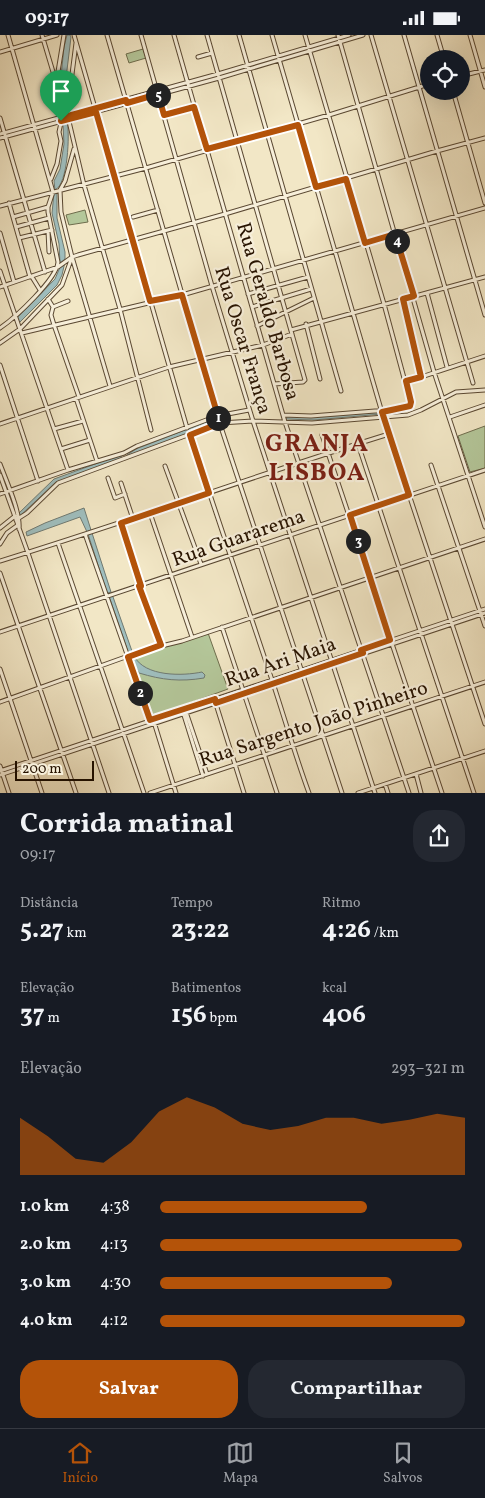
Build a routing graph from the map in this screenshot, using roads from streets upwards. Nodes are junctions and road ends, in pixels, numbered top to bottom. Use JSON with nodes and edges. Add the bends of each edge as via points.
{"nodes":[{"id":1,"x":8,"y":35,"type":"edge"},
{"id":2,"x":57,"y":35,"type":"edge"},
{"id":3,"x":64,"y":35,"type":"edge"},
{"id":4,"x":74,"y":35,"type":"edge"},
{"id":5,"x":108,"y":35,"type":"edge"},
{"id":6,"x":141,"y":35,"type":"edge"},
{"id":7,"x":174,"y":35,"type":"edge"},
{"id":8,"x":206,"y":35,"type":"edge"},
{"id":9,"x":239,"y":35,"type":"edge"},
{"id":10,"x":272,"y":35,"type":"edge"},
{"id":11,"x":305,"y":35,"type":"edge"},
{"id":12,"x":349,"y":35,"type":"edge"},
{"id":13,"x":363,"y":35,"type":"edge"},
{"id":14,"x":370,"y":35,"type":"edge"},
{"id":15,"x":404,"y":35,"type":"edge"},
{"id":16,"x":437,"y":35,"type":"edge"},
{"id":17,"x":470,"y":35,"type":"edge"},
{"id":18,"x":42,"y":37,"type":"edge"},
{"id":19,"x":339,"y":38,"type":"edge"},
{"id":20,"x":76,"y":42,"type":"junction"},
{"id":21,"x":12,"y":48,"type":"junction"},
{"id":22,"x":309,"y":49,"type":"junction"},
{"id":23,"x":441,"y":50,"type":"edge"},
{"id":24,"x":0,"y":52,"type":"edge"},
{"id":25,"x":212,"y":53,"type":"junction"},
{"id":26,"x":198,"y":57,"type":"dead end"},
{"id":27,"x":279,"y":58,"type":"junction"},
{"id":28,"x":248,"y":67,"type":"junction"},
{"id":29,"x":485,"y":70,"type":"edge"},
{"id":30,"x":480,"y":71,"type":"junction"},
{"id":31,"x":470,"y":74,"type":"edge"},
{"id":32,"x":218,"y":76,"type":"junction"},
{"id":33,"x":56,"y":84,"type":"junction"},
{"id":34,"x":188,"y":84,"type":"junction"},
{"id":35,"x":420,"y":87,"type":"joint"},
{"id":36,"x":485,"y":87,"type":"edge"},
{"id":37,"x":158,"y":93,"type":"junction"},
{"id":38,"x":389,"y":97,"type":"junction"},
{"id":39,"x":423,"y":100,"type":"edge"},
{"id":40,"x":456,"y":100,"type":"edge"},
{"id":41,"x":127,"y":101,"type":"junction"},
{"id":42,"x":359,"y":106,"type":"junction"},
{"id":43,"x":194,"y":107,"type":"junction"},
{"id":44,"x":96,"y":110,"type":"junction"},
{"id":45,"x":164,"y":115,"type":"junction"},
{"id":46,"x":329,"y":115,"type":"junction"},
{"id":47,"x":68,"y":117,"type":"junction"},
{"id":48,"x":0,"y":118,"type":"edge"},
{"id":49,"x":62,"y":119,"type":"junction"},
{"id":50,"x":298,"y":125,"type":"junction"},
{"id":51,"x":35,"y":127,"type":"junction"},
{"id":52,"x":267,"y":133,"type":"junction"},
{"id":53,"x":3,"y":135,"type":"edge"},
{"id":54,"x":0,"y":138,"type":"edge"},
{"id":55,"x":485,"y":138,"type":"edge"},
{"id":56,"x":237,"y":141,"type":"junction"},
{"id":57,"x":468,"y":143,"type":"junction"},
{"id":58,"x":74,"y":148,"type":"junction"},
{"id":59,"x":207,"y":149,"type":"junction"},
{"id":60,"x":437,"y":151,"type":"junction"},
{"id":61,"x":176,"y":159,"type":"junction"},
{"id":62,"x":407,"y":160,"type":"junction"},
{"id":63,"x":146,"y":168,"type":"junction"},
{"id":64,"x":376,"y":169,"type":"junction"},
{"id":65,"x":115,"y":177,"type":"junction"},
{"id":66,"x":346,"y":179,"type":"junction"},
{"id":67,"x":50,"y":180,"type":"junction"},
{"id":68,"x":84,"y":185,"type":"junction"},
{"id":69,"x":316,"y":187,"type":"junction"},
{"id":70,"x":60,"y":190,"type":"junction"},
{"id":71,"x":53,"y":192,"type":"junction"},
{"id":72,"x":286,"y":196,"type":"junction"},
{"id":73,"x":24,"y":199,"type":"junction"},
{"id":74,"x":9,"y":203,"type":"junction"},
{"id":75,"x":485,"y":203,"type":"edge"},
{"id":76,"x":256,"y":205,"type":"junction"},
{"id":77,"x":0,"y":206,"type":"edge"},
{"id":78,"x":48,"y":207,"type":"junction"},
{"id":79,"x":485,"y":208,"type":"edge"},
{"id":80,"x":158,"y":210,"type":"junction"},
{"id":81,"x":28,"y":213,"type":"junction"},
{"id":82,"x":225,"y":214,"type":"junction"},
{"id":83,"x":13,"y":217,"type":"junction"},
{"id":84,"x":133,"y":217,"type":"dead end"},
{"id":85,"x":457,"y":217,"type":"junction"},
{"id":86,"x":49,"y":218,"type":"junction"},
{"id":87,"x":31,"y":223,"type":"junction"},
{"id":88,"x":194,"y":223,"type":"junction"},
{"id":89,"x":426,"y":225,"type":"junction"},
{"id":90,"x":16,"y":227,"type":"junction"},
{"id":91,"x":50,"y":231,"type":"junction"},
{"id":92,"x":164,"y":231,"type":"junction"},
{"id":93,"x":0,"y":233,"type":"edge"},
{"id":94,"x":34,"y":234,"type":"junction"},
{"id":95,"x":395,"y":234,"type":"junction"},
{"id":96,"x":19,"y":237,"type":"junction"},
{"id":97,"x":134,"y":240,"type":"junction"},
{"id":98,"x":365,"y":243,"type":"junction"},
{"id":99,"x":103,"y":248,"type":"junction"},
{"id":100,"x":335,"y":251,"type":"junction"},
{"id":101,"x":49,"y":252,"type":"dead end"},
{"id":102,"x":72,"y":257,"type":"junction"},
{"id":103,"x":304,"y":261,"type":"junction"},
{"id":104,"x":58,"y":267,"type":"junction"},
{"id":105,"x":273,"y":269,"type":"junction"},
{"id":106,"x":0,"y":271,"type":"edge"},
{"id":107,"x":44,"y":272,"type":"junction"},
{"id":108,"x":31,"y":277,"type":"junction"},
{"id":109,"x":308,"y":277,"type":"junction"},
{"id":110,"x":485,"y":277,"type":"edge"},
{"id":111,"x":244,"y":278,"type":"junction"},
{"id":112,"x":475,"y":280,"type":"junction"},
{"id":113,"x":14,"y":282,"type":"junction"},
{"id":114,"x":6,"y":285,"type":"junction"},
{"id":115,"x":278,"y":285,"type":"junction"},
{"id":116,"x":212,"y":286,"type":"junction"},
{"id":117,"x":0,"y":287,"type":"edge"},
{"id":118,"x":445,"y":288,"type":"junction"},
{"id":119,"x":311,"y":289,"type":"junction"},
{"id":120,"x":40,"y":290,"type":"junction"},
{"id":121,"x":248,"y":293,"type":"junction"},
{"id":122,"x":427,"y":293,"type":"junction"},
{"id":123,"x":182,"y":295,"type":"junction"},
{"id":124,"x":414,"y":296,"type":"junction"},
{"id":125,"x":281,"y":298,"type":"junction"},
{"id":126,"x":314,"y":298,"type":"junction"},
{"id":127,"x":48,"y":299,"type":"junction"},
{"id":128,"x":403,"y":299,"type":"junction"},
{"id":129,"x":68,"y":301,"type":"dead end"},
{"id":130,"x":150,"y":301,"type":"junction"},
{"id":131,"x":384,"y":304,"type":"junction"},
{"id":132,"x":53,"y":307,"type":"junction"},
{"id":133,"x":252,"y":307,"type":"junction"},
{"id":134,"x":120,"y":309,"type":"junction"},
{"id":135,"x":286,"y":312,"type":"junction"},
{"id":136,"x":352,"y":312,"type":"junction"},
{"id":137,"x":485,"y":315,"type":"edge"},
{"id":138,"x":90,"y":316,"type":"junction"},
{"id":139,"x":16,"y":317,"type":"junction"},
{"id":140,"x":321,"y":320,"type":"junction"},
{"id":141,"x":306,"y":324,"type":"junction"},
{"id":142,"x":54,"y":325,"type":"junction"},
{"id":143,"x":257,"y":326,"type":"junction"},
{"id":144,"x":0,"y":327,"type":"edge"},
{"id":145,"x":291,"y":330,"type":"junction"},
{"id":146,"x":21,"y":331,"type":"junction"},
{"id":147,"x":292,"y":334,"type":"junction"},
{"id":148,"x":276,"y":340,"type":"junction"},
{"id":149,"x":0,"y":343,"type":"edge"},
{"id":150,"x":263,"y":345,"type":"junction"},
{"id":151,"x":232,"y":351,"type":"junction"},
{"id":152,"x":485,"y":356,"type":"edge"},
{"id":153,"x":200,"y":358,"type":"junction"},
{"id":154,"x":465,"y":361,"type":"junction"},
{"id":155,"x":0,"y":365,"type":"edge"},
{"id":156,"x":169,"y":367,"type":"junction"},
{"id":157,"x":447,"y":367,"type":"junction"},
{"id":158,"x":434,"y":372,"type":"junction"},
{"id":159,"x":138,"y":377,"type":"junction"},
{"id":160,"x":421,"y":377,"type":"junction"},
{"id":161,"x":320,"y":379,"type":"dead end"},
{"id":162,"x":406,"y":381,"type":"junction"},
{"id":163,"x":289,"y":383,"type":"junction"},
{"id":164,"x":473,"y":383,"type":"dead end"},
{"id":165,"x":274,"y":384,"type":"junction"},
{"id":166,"x":110,"y":386,"type":"junction"},
{"id":167,"x":485,"y":389,"type":"edge"},
{"id":168,"x":341,"y":391,"type":"dead end"},
{"id":169,"x":77,"y":397,"type":"junction"},
{"id":170,"x":443,"y":398,"type":"junction"},
{"id":171,"x":485,"y":405,"type":"edge"},
{"id":172,"x":46,"y":408,"type":"junction"},
{"id":173,"x":249,"y":409,"type":"junction"},
{"id":174,"x":383,"y":414,"type":"junction"},
{"id":175,"x":283,"y":415,"type":"junction"},
{"id":176,"x":217,"y":416,"type":"junction"},
{"id":177,"x":18,"y":417,"type":"junction"},
{"id":178,"x":450,"y":417,"type":"junction"},
{"id":179,"x":83,"y":421,"type":"junction"},
{"id":180,"x":252,"y":421,"type":"junction"},
{"id":181,"x":285,"y":422,"type":"junction"},
{"id":182,"x":220,"y":423,"type":"junction"},
{"id":183,"x":0,"y":424,"type":"edge"},
{"id":184,"x":187,"y":428,"type":"junction"},
{"id":185,"x":54,"y":429,"type":"junction"},
{"id":186,"x":151,"y":430,"type":"dead end"},
{"id":187,"x":389,"y":434,"type":"junction"},
{"id":188,"x":190,"y":435,"type":"junction"},
{"id":189,"x":322,"y":435,"type":"dead end"},
{"id":190,"x":90,"y":440,"type":"junction"},
{"id":191,"x":358,"y":444,"type":"junction"},
{"id":192,"x":60,"y":449,"type":"junction"},
{"id":193,"x":124,"y":453,"type":"junction"},
{"id":194,"x":328,"y":453,"type":"junction"},
{"id":195,"x":125,"y":460,"type":"junction"},
{"id":196,"x":97,"y":461,"type":"junction"},
{"id":197,"x":299,"y":462,"type":"junction"},
{"id":198,"x":0,"y":464,"type":"edge"},
{"id":199,"x":431,"y":465,"type":"dead end"},
{"id":200,"x":165,"y":466,"type":"dead end"},
{"id":201,"x":68,"y":470,"type":"junction"},
{"id":202,"x":485,"y":470,"type":"edge"},
{"id":203,"x":270,"y":473,"type":"junction"},
{"id":204,"x":0,"y":475,"type":"edge"},
{"id":205,"x":468,"y":476,"type":"junction"},
{"id":206,"x":108,"y":478,"type":"dead end"},
{"id":207,"x":38,"y":481,"type":"junction"},
{"id":208,"x":122,"y":483,"type":"dead end"},
{"id":209,"x":239,"y":483,"type":"junction"},
{"id":210,"x":438,"y":486,"type":"junction"},
{"id":211,"x":8,"y":491,"type":"junction"},
{"id":212,"x":209,"y":493,"type":"junction"},
{"id":213,"x":0,"y":494,"type":"edge"},
{"id":214,"x":125,"y":494,"type":"junction"},
{"id":215,"x":409,"y":495,"type":"junction"},
{"id":216,"x":178,"y":504,"type":"junction"},
{"id":217,"x":379,"y":506,"type":"junction"},
{"id":218,"x":150,"y":513,"type":"junction"},
{"id":219,"x":350,"y":515,"type":"junction"},
{"id":220,"x":16,"y":518,"type":"junction"},
{"id":221,"x":133,"y":519,"type":"junction"},
{"id":222,"x":121,"y":523,"type":"junction"},
{"id":223,"x":320,"y":525,"type":"junction"},
{"id":224,"x":19,"y":526,"type":"junction"},
{"id":225,"x":485,"y":527,"type":"edge"},
{"id":226,"x":0,"y":528,"type":"edge"},
{"id":227,"x":86,"y":534,"type":"junction"},
{"id":228,"x":290,"y":535,"type":"junction"},
{"id":229,"x":485,"y":539,"type":"edge"},
{"id":230,"x":58,"y":543,"type":"junction"},
{"id":231,"x":0,"y":544,"type":"edge"},
{"id":232,"x":260,"y":545,"type":"junction"},
{"id":233,"x":459,"y":548,"type":"junction"},
{"id":234,"x":28,"y":553,"type":"junction"},
{"id":235,"x":230,"y":555,"type":"junction"},
{"id":236,"x":430,"y":559,"type":"junction"},
{"id":237,"x":0,"y":561,"type":"edge"},
{"id":238,"x":201,"y":564,"type":"junction"},
{"id":239,"x":400,"y":568,"type":"junction"},
{"id":240,"x":0,"y":573,"type":"edge"},
{"id":241,"x":171,"y":575,"type":"junction"},
{"id":242,"x":370,"y":578,"type":"junction"},
{"id":243,"x":140,"y":586,"type":"junction"},
{"id":244,"x":342,"y":588,"type":"junction"},
{"id":245,"x":107,"y":595,"type":"junction"},
{"id":246,"x":312,"y":598,"type":"junction"},
{"id":247,"x":79,"y":605,"type":"junction"},
{"id":248,"x":281,"y":607,"type":"junction"},
{"id":249,"x":485,"y":609,"type":"edge"},
{"id":250,"x":482,"y":613,"type":"edge"},
{"id":251,"x":49,"y":615,"type":"junction"},
{"id":252,"x":251,"y":618,"type":"junction"},
{"id":253,"x":450,"y":620,"type":"junction"},
{"id":254,"x":18,"y":625,"type":"junction"},
{"id":255,"x":451,"y":625,"type":"junction"},
{"id":256,"x":485,"y":626,"type":"edge"},
{"id":257,"x":222,"y":627,"type":"junction"},
{"id":258,"x":0,"y":632,"type":"edge"},
{"id":259,"x":421,"y":633,"type":"junction"},
{"id":260,"x":192,"y":637,"type":"junction"},
{"id":261,"x":391,"y":642,"type":"junction"},
{"id":262,"x":161,"y":645,"type":"junction"},
{"id":263,"x":362,"y":652,"type":"junction"},
{"id":264,"x":128,"y":657,"type":"junction"},
{"id":265,"x":332,"y":661,"type":"junction"},
{"id":266,"x":101,"y":666,"type":"junction"},
{"id":267,"x":0,"y":669,"type":"edge"},
{"id":268,"x":302,"y":672,"type":"junction"},
{"id":269,"x":71,"y":678,"type":"junction"},
{"id":270,"x":273,"y":681,"type":"junction"},
{"id":271,"x":485,"y":683,"type":"edge"},
{"id":272,"x":473,"y":687,"type":"junction"},
{"id":273,"x":40,"y":688,"type":"junction"},
{"id":274,"x":243,"y":691,"type":"junction"},
{"id":275,"x":442,"y":696,"type":"junction"},
{"id":276,"x":10,"y":698,"type":"junction"},
{"id":277,"x":215,"y":701,"type":"junction"},
{"id":278,"x":0,"y":702,"type":"edge"},
{"id":279,"x":413,"y":706,"type":"junction"},
{"id":280,"x":184,"y":711,"type":"junction"},
{"id":281,"x":384,"y":715,"type":"junction"},
{"id":282,"x":152,"y":721,"type":"junction"},
{"id":283,"x":485,"y":724,"type":"edge"},
{"id":284,"x":354,"y":725,"type":"junction"},
{"id":285,"x":123,"y":731,"type":"junction"},
{"id":286,"x":322,"y":736,"type":"junction"},
{"id":287,"x":93,"y":741,"type":"junction"},
{"id":288,"x":292,"y":746,"type":"junction"},
{"id":289,"x":485,"y":751,"type":"edge"},
{"id":290,"x":62,"y":752,"type":"junction"},
{"id":291,"x":265,"y":755,"type":"junction"},
{"id":292,"x":463,"y":759,"type":"junction"},
{"id":293,"x":33,"y":762,"type":"junction"},
{"id":294,"x":234,"y":764,"type":"junction"},
{"id":295,"x":0,"y":766,"type":"edge"},
{"id":296,"x":434,"y":768,"type":"junction"},
{"id":297,"x":1,"y":772,"type":"edge"},
{"id":298,"x":416,"y":774,"type":"junction"},
{"id":299,"x":205,"y":775,"type":"junction"},
{"id":300,"x":405,"y":778,"type":"junction"},
{"id":301,"x":385,"y":784,"type":"junction"},
{"id":302,"x":174,"y":785,"type":"junction"},
{"id":303,"x":373,"y":787,"type":"junction"},
{"id":304,"x":9,"y":793,"type":"edge"},
{"id":305,"x":42,"y":793,"type":"edge"},
{"id":306,"x":76,"y":793,"type":"edge"},
{"id":307,"x":109,"y":793,"type":"edge"},
{"id":308,"x":144,"y":793,"type":"edge"},
{"id":309,"x":150,"y":793,"type":"edge"},
{"id":310,"x":176,"y":793,"type":"edge"},
{"id":311,"x":244,"y":793,"type":"edge"},
{"id":312,"x":277,"y":793,"type":"edge"},
{"id":313,"x":309,"y":793,"type":"edge"},
{"id":314,"x":342,"y":793,"type":"edge"},
{"id":315,"x":358,"y":793,"type":"edge"},
{"id":316,"x":375,"y":793,"type":"edge"},
{"id":317,"x":388,"y":793,"type":"edge"},
{"id":318,"x":410,"y":793,"type":"edge"},
{"id":319,"x":421,"y":793,"type":"edge"},
{"id":320,"x":442,"y":793,"type":"edge"},
{"id":321,"x":474,"y":793,"type":"edge"}],
"edges":[{"from":1,"to":21,"type":"street"},
{"from":2,"to":18,"type":"street"},
{"from":3,"to":33,"type":"street"},
{"from":4,"to":20,"type":"street"},
{"from":5,"to":41,"type":"street"},
{"from":6,"to":37,"type":"street","name":"Rua Oscar França"},
{"from":7,"to":34,"type":"street","name":"Rua Geraldo Barbosa"},
{"from":8,"to":25,"type":"street"},
{"from":9,"to":28,"type":"street"},
{"from":10,"to":27,"type":"street"},
{"from":11,"to":22,"type":"street"},
{"from":12,"to":19,"type":"street"},
{"from":13,"to":19,"type":"street"},
{"from":14,"to":38,"type":"street"},
{"from":15,"to":35,"type":"street"},
{"from":16,"to":23,"type":"street"},
{"from":17,"to":30,"type":"street"},
{"from":18,"to":21,"type":"street"},
{"from":18,"to":33,"type":"street"},
{"from":19,"to":22,"type":"street"},
{"from":19,"to":42,"type":"street"},
{"from":20,"to":44,"type":"street"},
{"from":20,"to":47,"type":"street"},
{"from":21,"to":24,"type":"street"},
{"from":21,"to":51,"type":"street"},
{"from":22,"to":27,"type":"street"},
{"from":22,"to":46,"type":"street"},
{"from":25,"to":26,"type":"street"},
{"from":25,"to":32,"type":"street"},
{"from":27,"to":28,"type":"street"},
{"from":27,"to":50,"type":"street"},
{"from":28,"to":32,"type":"street"},
{"from":28,"to":52,"type":"street"},
{"from":29,"to":30,"type":"street"},
{"from":30,"to":31,"type":"street"},
{"from":30,"to":36,"type":"street"},
{"from":32,"to":34,"type":"street"},
{"from":32,"to":56,"type":"street"},
{"from":33,"to":49,"type":"street"},
{"from":34,"to":37,"type":"street"},
{"from":34,"to":43,"type":"street","name":"Rua Geraldo Barbosa"},
{"from":35,"to":38,"type":"street"},
{"from":37,"to":41,"type":"street"},
{"from":37,"to":45,"type":"street","name":"Rua Oscar França"},
{"from":38,"to":42,"type":"street"},
{"from":38,"to":62,"type":"street"},
{"from":39,"to":60,"type":"street"},
{"from":40,"to":57,"type":"street"},
{"from":41,"to":44,"type":"street"},
{"from":41,"to":63,"type":"street"},
{"from":42,"to":46,"type":"street"},
{"from":42,"to":64,"type":"street"},
{"from":43,"to":45,"type":"street"},
{"from":43,"to":59,"type":"street","name":"Rua Geraldo Barbosa"},
{"from":44,"to":47,"type":"street"},
{"from":44,"to":65,"type":"street"},
{"from":45,"to":61,"type":"street","name":"Rua Oscar França"},
{"from":46,"to":50,"type":"street"},
{"from":46,"to":66,"type":"street"},
{"from":47,"to":49,"type":"street"},
{"from":47,"to":58,"type":"street"},
{"from":48,"to":53,"type":"street"},
{"from":49,"to":51,"type":"street"},
{"from":49,"to":67,"type":"street","via":[[57,164]]},
{"from":50,"to":52,"type":"street"},
{"from":50,"to":69,"type":"street"},
{"from":51,"to":53,"type":"street"},
{"from":51,"to":67,"type":"street"},
{"from":52,"to":56,"type":"street"},
{"from":52,"to":72,"type":"street"},
{"from":53,"to":54,"type":"street"},
{"from":53,"to":73,"type":"street"},
{"from":55,"to":57,"type":"street"},
{"from":56,"to":59,"type":"street"},
{"from":56,"to":76,"type":"street"},
{"from":57,"to":60,"type":"street"},
{"from":57,"to":75,"type":"street"},
{"from":58,"to":68,"type":"street"},
{"from":58,"to":70,"type":"street"},
{"from":59,"to":61,"type":"street"},
{"from":59,"to":82,"type":"street","name":"Rua Geraldo Barbosa"},
{"from":60,"to":62,"type":"street"},
{"from":60,"to":85,"type":"street"},
{"from":61,"to":63,"type":"street"},
{"from":61,"to":88,"type":"street","name":"Rua Oscar França"},
{"from":62,"to":64,"type":"street"},
{"from":62,"to":89,"type":"street"},
{"from":63,"to":65,"type":"street"},
{"from":63,"to":80,"type":"street"},
{"from":64,"to":66,"type":"street"},
{"from":64,"to":95,"type":"street"},
{"from":65,"to":68,"type":"street"},
{"from":65,"to":97,"type":"street"},
{"from":66,"to":69,"type":"street"},
{"from":66,"to":98,"type":"street"},
{"from":67,"to":71,"type":"street"},
{"from":68,"to":70,"type":"street"},
{"from":68,"to":99,"type":"street"},
{"from":69,"to":72,"type":"street"},
{"from":69,"to":100,"type":"street"},
{"from":70,"to":71,"type":"street"},
{"from":70,"to":102,"type":"street","via":[[61,212]]},
{"from":71,"to":73,"type":"street"},
{"from":71,"to":78,"type":"street"},
{"from":72,"to":76,"type":"street"},
{"from":72,"to":103,"type":"street"},
{"from":73,"to":74,"type":"street"},
{"from":73,"to":81,"type":"street"},
{"from":74,"to":77,"type":"street"},
{"from":74,"to":83,"type":"street"},
{"from":76,"to":82,"type":"street"},
{"from":76,"to":105,"type":"street"},
{"from":78,"to":81,"type":"street"},
{"from":78,"to":86,"type":"street"},
{"from":79,"to":85,"type":"street"},
{"from":80,"to":84,"type":"street"},
{"from":80,"to":92,"type":"street"},
{"from":81,"to":83,"type":"street"},
{"from":81,"to":87,"type":"street"},
{"from":82,"to":88,"type":"street"},
{"from":82,"to":111,"type":"street","name":"Rua Geraldo Barbosa"},
{"from":83,"to":90,"type":"street"},
{"from":85,"to":89,"type":"street"},
{"from":85,"to":112,"type":"street"},
{"from":86,"to":87,"type":"street"},
{"from":86,"to":91,"type":"street"},
{"from":87,"to":90,"type":"street"},
{"from":87,"to":94,"type":"street"},
{"from":88,"to":92,"type":"street"},
{"from":88,"to":116,"type":"street","name":"Rua Oscar França"},
{"from":89,"to":95,"type":"street"},
{"from":89,"to":118,"type":"street"},
{"from":90,"to":96,"type":"street"},
{"from":91,"to":94,"type":"street"},
{"from":91,"to":101,"type":"street"},
{"from":91,"to":104,"type":"street"},
{"from":92,"to":97,"type":"street"},
{"from":92,"to":123,"type":"street"},
{"from":93,"to":113,"type":"street"},
{"from":94,"to":96,"type":"street"},
{"from":94,"to":107,"type":"street"},
{"from":95,"to":98,"type":"street"},
{"from":95,"to":124,"type":"street"},
{"from":96,"to":108,"type":"street"},
{"from":97,"to":99,"type":"street"},
{"from":97,"to":130,"type":"street"},
{"from":98,"to":100,"type":"street"},
{"from":98,"to":131,"type":"street"},
{"from":99,"to":102,"type":"street"},
{"from":99,"to":134,"type":"street"},
{"from":100,"to":103,"type":"street"},
{"from":100,"to":136,"type":"street"},
{"from":102,"to":104,"type":"street"},
{"from":102,"to":127,"type":"street","via":[[62,285]]},
{"from":102,"to":138,"type":"street"},
{"from":103,"to":105,"type":"street"},
{"from":103,"to":109,"type":"street"},
{"from":104,"to":107,"type":"street"},
{"from":104,"to":120,"type":"street"},
{"from":105,"to":111,"type":"street"},
{"from":105,"to":115,"type":"street"},
{"from":106,"to":114,"type":"street"},
{"from":107,"to":108,"type":"street"},
{"from":108,"to":113,"type":"street"},
{"from":108,"to":120,"type":"street"},
{"from":109,"to":115,"type":"street"},
{"from":109,"to":119,"type":"street"},
{"from":110,"to":112,"type":"street"},
{"from":111,"to":116,"type":"street"},
{"from":111,"to":121,"type":"street","name":"Rua Geraldo Barbosa"},
{"from":112,"to":118,"type":"street"},
{"from":112,"to":137,"type":"street"},
{"from":113,"to":114,"type":"street"},
{"from":114,"to":117,"type":"street"},
{"from":114,"to":139,"type":"street"},
{"from":115,"to":121,"type":"street"},
{"from":115,"to":125,"type":"street"},
{"from":116,"to":123,"type":"street"},
{"from":116,"to":151,"type":"street","name":"Rua Oscar França"},
{"from":118,"to":122,"type":"street"},
{"from":118,"to":154,"type":"street"},
{"from":119,"to":125,"type":"street"},
{"from":119,"to":126,"type":"street"},
{"from":120,"to":139,"type":"street"},
{"from":121,"to":133,"type":"street","name":"Rua Geraldo Barbosa"},
{"from":122,"to":124,"type":"street"},
{"from":122,"to":157,"type":"street"},
{"from":123,"to":130,"type":"street"},
{"from":123,"to":153,"type":"street"},
{"from":124,"to":128,"type":"street"},
{"from":124,"to":158,"type":"street"},
{"from":125,"to":133,"type":"street"},
{"from":125,"to":135,"type":"street"},
{"from":126,"to":135,"type":"street"},
{"from":126,"to":140,"type":"street"},
{"from":127,"to":132,"type":"street"},
{"from":127,"to":146,"type":"street"},
{"from":128,"to":131,"type":"street"},
{"from":128,"to":160,"type":"street"},
{"from":129,"to":132,"type":"street"},
{"from":130,"to":134,"type":"street"},
{"from":130,"to":156,"type":"street"},
{"from":131,"to":136,"type":"street"},
{"from":131,"to":162,"type":"street"},
{"from":132,"to":142,"type":"street"},
{"from":133,"to":143,"type":"street","name":"Rua Geraldo Barbosa"},
{"from":134,"to":138,"type":"street"},
{"from":134,"to":159,"type":"street"},
{"from":135,"to":143,"type":"street"},
{"from":135,"to":145,"type":"street"},
{"from":136,"to":140,"type":"street"},
{"from":136,"to":174,"type":"street"},
{"from":138,"to":142,"type":"street"},
{"from":138,"to":166,"type":"street"},
{"from":139,"to":144,"type":"street"},
{"from":139,"to":146,"type":"street"},
{"from":140,"to":141,"type":"street"},
{"from":140,"to":168,"type":"street"},
{"from":141,"to":145,"type":"street"},
{"from":141,"to":161,"type":"street"},
{"from":142,"to":146,"type":"street"},
{"from":142,"to":169,"type":"street"},
{"from":143,"to":150,"type":"street","name":"Rua Geraldo Barbosa"},
{"from":145,"to":147,"type":"street"},
{"from":146,"to":149,"type":"street"},
{"from":146,"to":172,"type":"street"},
{"from":147,"to":148,"type":"street"},
{"from":147,"to":163,"type":"street","via":[[305,380]]},
{"from":148,"to":150,"type":"street"},
{"from":148,"to":163,"type":"street"},
{"from":150,"to":151,"type":"street"},
{"from":150,"to":165,"type":"street","name":"Rua Geraldo Barbosa"},
{"from":151,"to":153,"type":"street"},
{"from":151,"to":173,"type":"street","name":"Rua Oscar França"},
{"from":152,"to":154,"type":"street"},
{"from":153,"to":156,"type":"street"},
{"from":153,"to":176,"type":"street"},
{"from":154,"to":157,"type":"street"},
{"from":154,"to":164,"type":"street"},
{"from":155,"to":177,"type":"street"},
{"from":156,"to":159,"type":"street"},
{"from":156,"to":184,"type":"street"},
{"from":157,"to":158,"type":"street"},
{"from":158,"to":160,"type":"street"},
{"from":158,"to":170,"type":"street"},
{"from":159,"to":166,"type":"street"},
{"from":159,"to":186,"type":"street"},
{"from":160,"to":162,"type":"street"},
{"from":162,"to":174,"type":"street","via":[[411,404]]},
{"from":163,"to":165,"type":"street"},
{"from":165,"to":175,"type":"street","name":"Rua Geraldo Barbosa"},
{"from":166,"to":169,"type":"street"},
{"from":167,"to":170,"type":"street","via":[[460,391]]},
{"from":169,"to":172,"type":"street"},
{"from":169,"to":179,"type":"street"},
{"from":170,"to":174,"type":"street","via":[[414,413]]},
{"from":170,"to":178,"type":"street"},
{"from":171,"to":178,"type":"street"},
{"from":172,"to":177,"type":"street"},
{"from":172,"to":185,"type":"street"},
{"from":173,"to":176,"type":"street"},
{"from":173,"to":180,"type":"street","name":"Rua Oscar França"},
{"from":174,"to":175,"type":"street","via":[[374,411]]},
{"from":174,"to":181,"type":"street","via":[[312,423]]},
{"from":174,"to":187,"type":"street"},
{"from":175,"to":181,"type":"street","name":"Rua Geraldo Barbosa"},
{"from":176,"to":182,"type":"street"},
{"from":176,"to":184,"type":"street"},
{"from":177,"to":183,"type":"street"},
{"from":177,"to":207,"type":"street"},
{"from":178,"to":205,"type":"street"},
{"from":179,"to":185,"type":"street"},
{"from":179,"to":190,"type":"street"},
{"from":180,"to":181,"type":"street"},
{"from":180,"to":182,"type":"street"},
{"from":180,"to":203,"type":"street","name":"Rua Oscar França"},
{"from":181,"to":197,"type":"street","name":"Rua Geraldo Barbosa"},
{"from":182,"to":188,"type":"street"},
{"from":182,"to":209,"type":"street"},
{"from":184,"to":193,"type":"street"},
{"from":185,"to":192,"type":"street"},
{"from":187,"to":191,"type":"street"},
{"from":187,"to":215,"type":"street"},
{"from":188,"to":195,"type":"street"},
{"from":188,"to":212,"type":"street"},
{"from":189,"to":194,"type":"street"},
{"from":190,"to":192,"type":"street"},
{"from":190,"to":196,"type":"street"},
{"from":191,"to":194,"type":"street"},
{"from":191,"to":217,"type":"street"},
{"from":192,"to":201,"type":"street"},
{"from":193,"to":195,"type":"street"},
{"from":193,"to":196,"type":"street"},
{"from":194,"to":197,"type":"street"},
{"from":194,"to":219,"type":"street"},
{"from":195,"to":220,"type":"street","via":[[58,483],[27,513]]},
{"from":196,"to":201,"type":"street"},
{"from":197,"to":203,"type":"street"},
{"from":197,"to":223,"type":"street","name":"Rua Geraldo Barbosa"},
{"from":198,"to":211,"type":"street"},
{"from":199,"to":210,"type":"street"},
{"from":200,"to":216,"type":"street"},
{"from":201,"to":207,"type":"street"},
{"from":202,"to":205,"type":"street","name":"Rua Guararema"},
{"from":203,"to":209,"type":"street"},
{"from":203,"to":228,"type":"street","name":"Rua Oscar França"},
{"from":204,"to":211,"type":"street"},
{"from":205,"to":210,"type":"street","name":"Rua Guararema"},
{"from":205,"to":225,"type":"street"},
{"from":206,"to":214,"type":"street","via":[[114,498]]},
{"from":207,"to":211,"type":"street"},
{"from":208,"to":214,"type":"street"},
{"from":209,"to":212,"type":"street"},
{"from":209,"to":232,"type":"street"},
{"from":210,"to":215,"type":"street","name":"Rua Guararema"},
{"from":210,"to":233,"type":"street"},
{"from":211,"to":213,"type":"street"},
{"from":211,"to":220,"type":"street"},
{"from":212,"to":216,"type":"street"},
{"from":212,"to":235,"type":"street"},
{"from":214,"to":221,"type":"street"},
{"from":215,"to":217,"type":"street","name":"Rua Guararema"},
{"from":215,"to":236,"type":"street"},
{"from":216,"to":218,"type":"street"},
{"from":216,"to":238,"type":"street"},
{"from":217,"to":219,"type":"street","name":"Rua Guararema"},
{"from":217,"to":239,"type":"street"},
{"from":218,"to":221,"type":"street"},
{"from":218,"to":241,"type":"street"},
{"from":219,"to":223,"type":"street","name":"Rua Guararema"},
{"from":219,"to":242,"type":"street"},
{"from":220,"to":224,"type":"street"},
{"from":220,"to":226,"type":"street"},
{"from":221,"to":222,"type":"street"},
{"from":222,"to":227,"type":"street"},
{"from":222,"to":243,"type":"street"},
{"from":223,"to":228,"type":"street","name":"Rua Guararema"},
{"from":223,"to":244,"type":"street","name":"Rua Geraldo Barbosa"},
{"from":224,"to":231,"type":"street","via":[[7,533]]},
{"from":224,"to":234,"type":"street"},
{"from":227,"to":230,"type":"street"},
{"from":227,"to":245,"type":"street"},
{"from":228,"to":232,"type":"street","name":"Rua Guararema"},
{"from":228,"to":246,"type":"street","name":"Rua Oscar França"},
{"from":229,"to":233,"type":"street"},
{"from":230,"to":234,"type":"street"},
{"from":230,"to":247,"type":"street"},
{"from":232,"to":235,"type":"street","name":"Rua Guararema"},
{"from":232,"to":248,"type":"street"},
{"from":233,"to":236,"type":"street"},
{"from":233,"to":250,"type":"street"},
{"from":234,"to":237,"type":"street"},
{"from":234,"to":251,"type":"street"},
{"from":235,"to":238,"type":"street","name":"Rua Guararema"},
{"from":235,"to":252,"type":"street"},
{"from":236,"to":239,"type":"street"},
{"from":236,"to":253,"type":"street"},
{"from":238,"to":241,"type":"street","name":"Rua Guararema"},
{"from":239,"to":242,"type":"street"},
{"from":239,"to":259,"type":"street"},
{"from":240,"to":254,"type":"street"},
{"from":241,"to":243,"type":"street","name":"Rua Guararema"},
{"from":241,"to":260,"type":"street"},
{"from":242,"to":244,"type":"street"},
{"from":242,"to":261,"type":"street"},
{"from":243,"to":245,"type":"street","name":"Rua Guararema"},
{"from":243,"to":262,"type":"street"},
{"from":244,"to":246,"type":"street"},
{"from":244,"to":263,"type":"street","name":"Rua Geraldo Barbosa"},
{"from":245,"to":247,"type":"street","name":"Rua Guararema"},
{"from":245,"to":264,"type":"street"},
{"from":246,"to":248,"type":"street"},
{"from":246,"to":265,"type":"street","name":"Rua Oscar França"},
{"from":247,"to":251,"type":"street","name":"Rua Guararema"},
{"from":247,"to":266,"type":"street"},
{"from":248,"to":252,"type":"street"},
{"from":248,"to":268,"type":"street"},
{"from":249,"to":250,"type":"street","name":"Rua Ari Maia"},
{"from":250,"to":253,"type":"street","name":"Rua Ari Maia"},
{"from":250,"to":255,"type":"street","name":"Rua Ari Maia"},
{"from":250,"to":256,"type":"street"},
{"from":251,"to":254,"type":"street","name":"Rua Guararema"},
{"from":251,"to":269,"type":"street"},
{"from":252,"to":257,"type":"street"},
{"from":252,"to":270,"type":"street"},
{"from":253,"to":255,"type":"street"},
{"from":253,"to":259,"type":"street","name":"Rua Ari Maia"},
{"from":254,"to":258,"type":"street","name":"Rua Guararema"},
{"from":254,"to":273,"type":"street"},
{"from":255,"to":259,"type":"street","name":"Rua Ari Maia"},
{"from":255,"to":272,"type":"street"},
{"from":257,"to":260,"type":"street"},
{"from":257,"to":274,"type":"street"},
{"from":259,"to":261,"type":"street","name":"Rua Ari Maia"},
{"from":259,"to":275,"type":"street"},
{"from":260,"to":262,"type":"street"},
{"from":261,"to":263,"type":"street","name":"Rua Ari Maia"},
{"from":261,"to":279,"type":"street"},
{"from":262,"to":264,"type":"street"},
{"from":263,"to":265,"type":"street","name":"Rua Ari Maia"},
{"from":263,"to":281,"type":"street","name":"Rua Geraldo Barbosa"},
{"from":264,"to":266,"type":"street"},
{"from":264,"to":282,"type":"street"},
{"from":265,"to":268,"type":"street","name":"Rua Ari Maia"},
{"from":265,"to":284,"type":"street","name":"Rua Oscar França"},
{"from":266,"to":269,"type":"street"},
{"from":266,"to":285,"type":"street"},
{"from":267,"to":276,"type":"street"},
{"from":268,"to":270,"type":"street","name":"Rua Ari Maia"},
{"from":268,"to":286,"type":"street"},
{"from":269,"to":273,"type":"street"},
{"from":269,"to":287,"type":"street"},
{"from":270,"to":274,"type":"street","name":"Rua Ari Maia"},
{"from":270,"to":288,"type":"street"},
{"from":271,"to":272,"type":"street","name":"Rua Sargento João Pinheiro"},
{"from":272,"to":275,"type":"street","name":"Rua Sargento João Pinheiro"},
{"from":272,"to":283,"type":"street"},
{"from":273,"to":276,"type":"street"},
{"from":273,"to":290,"type":"street"},
{"from":274,"to":277,"type":"street","name":"Rua Ari Maia"},
{"from":274,"to":291,"type":"street"},
{"from":275,"to":279,"type":"street","name":"Rua Sargento João Pinheiro"},
{"from":275,"to":292,"type":"street"},
{"from":276,"to":278,"type":"street"},
{"from":276,"to":293,"type":"street"},
{"from":277,"to":280,"type":"street","name":"Rua Ari Maia"},
{"from":277,"to":294,"type":"street"},
{"from":279,"to":281,"type":"street","name":"Rua Sargento João Pinheiro"},
{"from":279,"to":296,"type":"street"},
{"from":280,"to":282,"type":"street","name":"Rua Ari Maia"},
{"from":280,"to":299,"type":"street"},
{"from":281,"to":284,"type":"street","name":"Rua Sargento João Pinheiro"},
{"from":281,"to":300,"type":"street","name":"Rua Geraldo Barbosa"},
{"from":282,"to":285,"type":"street","name":"Rua Ari Maia"},
{"from":282,"to":302,"type":"street"},
{"from":284,"to":286,"type":"street","name":"Rua Sargento João Pinheiro"},
{"from":284,"to":303,"type":"street","name":"Rua Oscar França"},
{"from":285,"to":287,"type":"street","name":"Rua Ari Maia"},
{"from":285,"to":308,"type":"street"},
{"from":286,"to":288,"type":"street","name":"Rua Sargento João Pinheiro"},
{"from":286,"to":314,"type":"street"},
{"from":287,"to":290,"type":"street","name":"Rua Ari Maia"},
{"from":287,"to":307,"type":"street"},
{"from":288,"to":291,"type":"street","name":"Rua Sargento João Pinheiro"},
{"from":288,"to":313,"type":"street"},
{"from":289,"to":292,"type":"street"},
{"from":290,"to":293,"type":"street","name":"Rua Ari Maia"},
{"from":290,"to":306,"type":"street"},
{"from":291,"to":294,"type":"street","name":"Rua Sargento João Pinheiro"},
{"from":291,"to":312,"type":"street"},
{"from":292,"to":296,"type":"street"},
{"from":292,"to":321,"type":"street"},
{"from":293,"to":297,"type":"street","name":"Rua Ari Maia"},
{"from":293,"to":305,"type":"street"},
{"from":294,"to":299,"type":"street","name":"Rua Sargento João Pinheiro"},
{"from":294,"to":311,"type":"street"},
{"from":295,"to":297,"type":"street"},
{"from":296,"to":298,"type":"street"},
{"from":296,"to":320,"type":"street"},
{"from":297,"to":304,"type":"street"},
{"from":298,"to":300,"type":"street"},
{"from":298,"to":319,"type":"street"},
{"from":299,"to":302,"type":"street","name":"Rua Sargento João Pinheiro"},
{"from":300,"to":301,"type":"street"},
{"from":300,"to":318,"type":"street","name":"Rua Geraldo Barbosa"},
{"from":301,"to":303,"type":"street"},
{"from":301,"to":317,"type":"street"},
{"from":302,"to":309,"type":"street","name":"Rua Sargento João Pinheiro"},
{"from":302,"to":310,"type":"street"},
{"from":303,"to":315,"type":"street"},
{"from":303,"to":316,"type":"street","name":"Rua Oscar França"}]}
